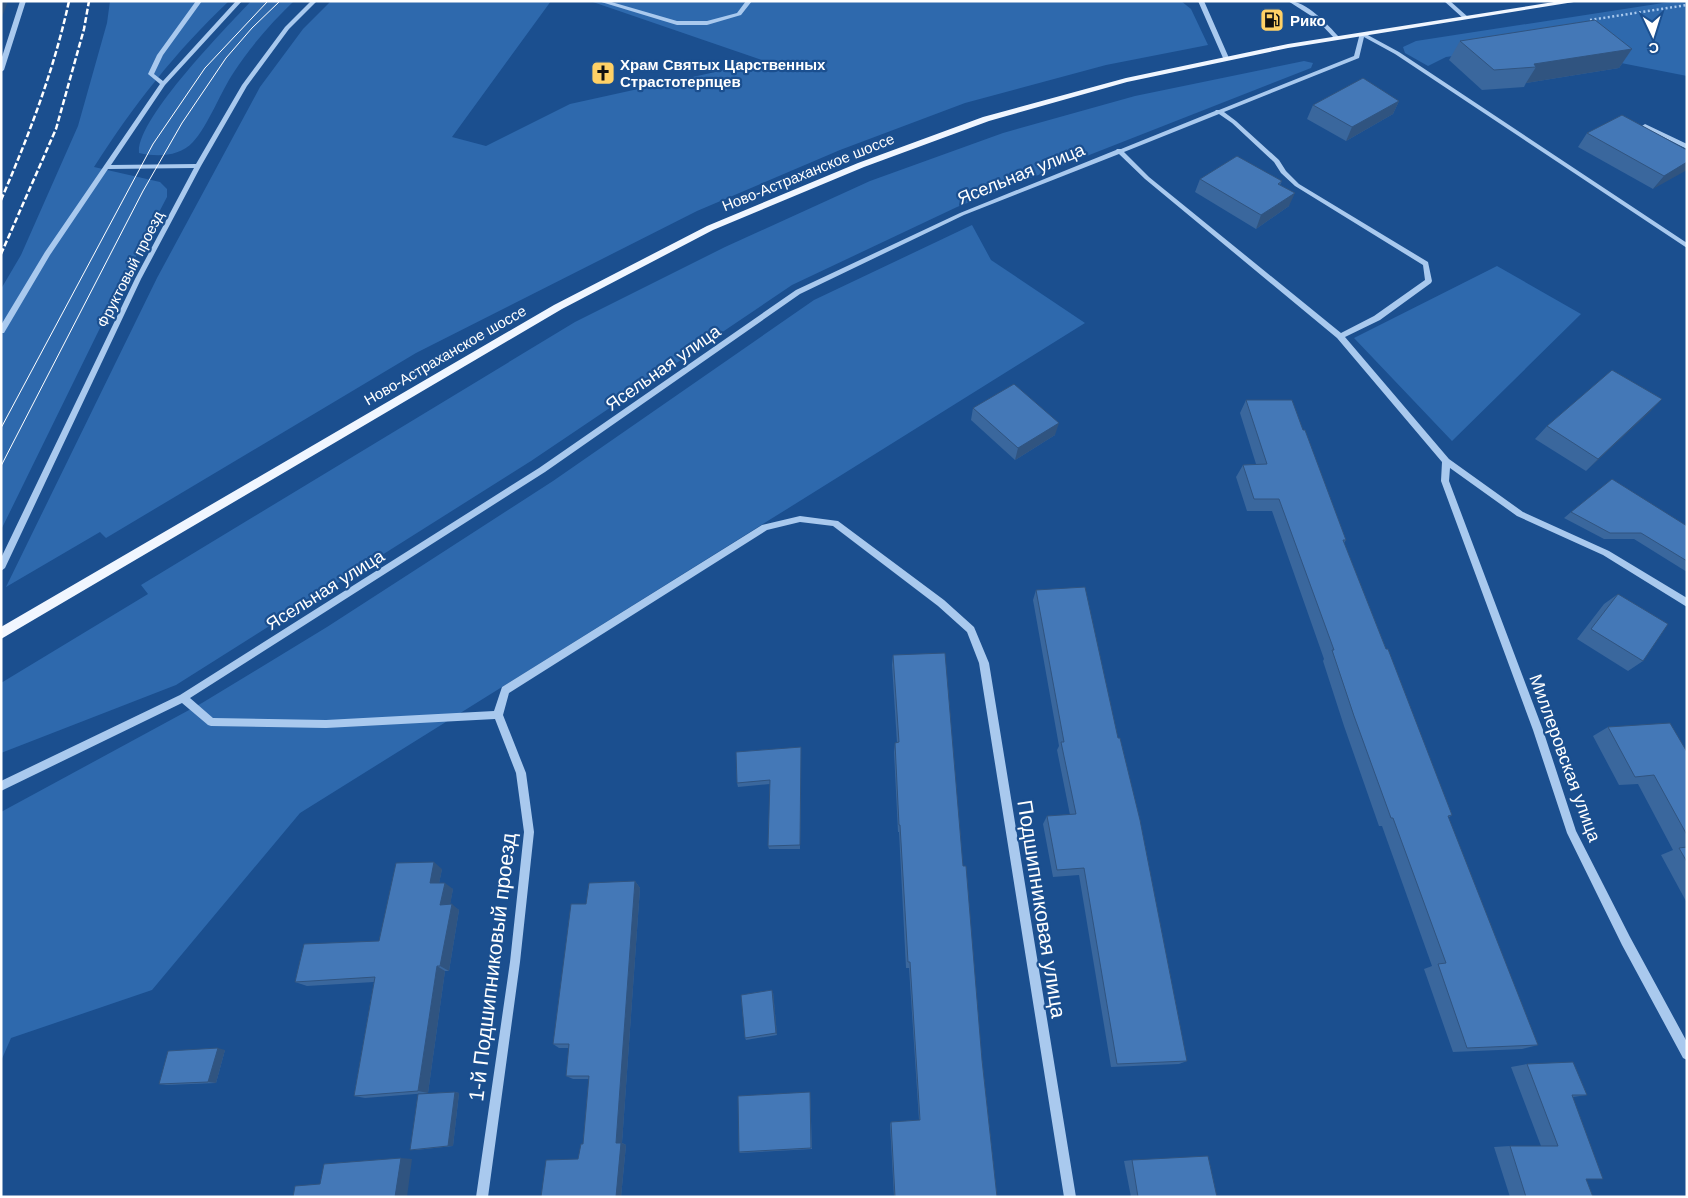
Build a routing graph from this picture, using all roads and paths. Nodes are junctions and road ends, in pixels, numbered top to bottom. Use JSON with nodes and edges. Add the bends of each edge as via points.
{"nodes":[{"id":1,"x":22,"y":1,"type":"edge"},
{"id":2,"x":199,"y":1,"type":"edge"},
{"id":3,"x":239,"y":1,"type":"edge"},
{"id":4,"x":314,"y":1,"type":"edge"},
{"id":5,"x":601,"y":1,"type":"edge"},
{"id":6,"x":749,"y":1,"type":"edge"},
{"id":7,"x":1201,"y":1,"type":"edge"},
{"id":8,"x":1291,"y":1,"type":"edge"},
{"id":9,"x":1447,"y":1,"type":"edge"},
{"id":10,"x":1576,"y":1,"type":"edge"},
{"id":11,"x":1466,"y":18,"type":"junction"},
{"id":12,"x":1362,"y":34,"type":"junction"},
{"id":13,"x":1337,"y":38,"type":"junction"},
{"id":14,"x":1226,"y":58,"type":"junction"},
{"id":15,"x":1,"y":70,"type":"edge"},
{"id":16,"x":163,"y":84,"type":"junction"},
{"id":17,"x":1218,"y":112,"type":"junction"},
{"id":18,"x":1645,"y":126,"type":"edge"},
{"id":19,"x":1687,"y":147,"type":"edge"},
{"id":20,"x":1120,"y":150,"type":"junction"},
{"id":21,"x":198,"y":166,"type":"junction"},
{"id":22,"x":106,"y":167,"type":"junction"},
{"id":23,"x":1687,"y":246,"type":"edge"},
{"id":24,"x":1,"y":331,"type":"edge"},
{"id":25,"x":1340,"y":336,"type":"junction"},
{"id":26,"x":1446,"y":461,"type":"junction"},
{"id":27,"x":1,"y":568,"type":"edge"},
{"id":28,"x":1687,"y":603,"type":"edge"},
{"id":29,"x":1,"y":634,"type":"edge"},
{"id":30,"x":183,"y":698,"type":"junction"},
{"id":31,"x":498,"y":715,"type":"junction"},
{"id":32,"x":1,"y":786,"type":"edge"},
{"id":33,"x":1687,"y":1054,"type":"edge"},
{"id":34,"x":482,"y":1197,"type":"edge"},
{"id":35,"x":1070,"y":1197,"type":"edge"}],
"edges":[{"from":1,"to":15,"type":"street"},
{"from":2,"to":16,"type":"street","via":[[160,54],[151,74]]},
{"from":3,"to":16,"type":"street"},
{"from":4,"to":21,"type":"street","name":"Фруктовый проезд","via":[[287,28],[244,86]]},
{"from":5,"to":6,"type":"street","via":[[677,23],[707,23],[739,14]]},
{"from":7,"to":14,"type":"street"},
{"from":8,"to":13,"type":"lane","via":[[1318,18]]},
{"from":9,"to":11,"type":"street"},
{"from":10,"to":11,"type":"main road","name":"Ново-Астраханское шоссе"},
{"from":11,"to":12,"type":"main road","name":"Ново-Астраханское шоссе"},
{"from":12,"to":13,"type":"main road","name":"Ново-Астраханское шоссе"},
{"from":12,"to":17,"type":"street","name":"Ясельная улица","via":[[1357,57]]},
{"from":12,"to":23,"type":"street","via":[[1405,58]]},
{"from":13,"to":14,"type":"main road","name":"Ново-Астраханское шоссе"},
{"from":14,"to":29,"type":"main road","name":"Ново-Астраханское шоссе","via":[[1126,80],[986,119],[861,165],[710,228],[558,307]]},
{"from":16,"to":22,"type":"street"},
{"from":17,"to":20,"type":"street","name":"Ясельная улица"},
{"from":17,"to":25,"type":"street","via":[[1234,122],[1277,161],[1297,185],[1426,264],[1429,281],[1377,318]]},
{"from":18,"to":19,"type":"lane"},
{"from":20,"to":25,"type":"street","via":[[1147,178]]},
{"from":20,"to":30,"type":"street","name":"Ясельная улица","via":[[962,214],[798,292],[542,470]]},
{"from":21,"to":22,"type":"street"},
{"from":21,"to":27,"type":"street","name":"Фруктовый проезд","via":[[138,279]]},
{"from":22,"to":24,"type":"street","via":[[47,254]]},
{"from":25,"to":26,"type":"street"},
{"from":26,"to":28,"type":"street","via":[[1520,514],[1606,553]]},
{"from":26,"to":33,"type":"street","name":"Миллеровская улица","via":[[1445,482],[1538,730],[1572,833]]},
{"from":30,"to":31,"type":"street","via":[[211,722],[326,724]]},
{"from":30,"to":32,"type":"street","name":"Ясельная улица"},
{"from":31,"to":34,"type":"street","name":"1-й Подшипниковый проезд","via":[[520,773],[529,832],[516,962]]},
{"from":31,"to":35,"type":"street","name":"Подшипниковая улица","via":[[505,690],[765,527],[800,519],[835,523],[941,602],[971,630],[984,664]]}]}
